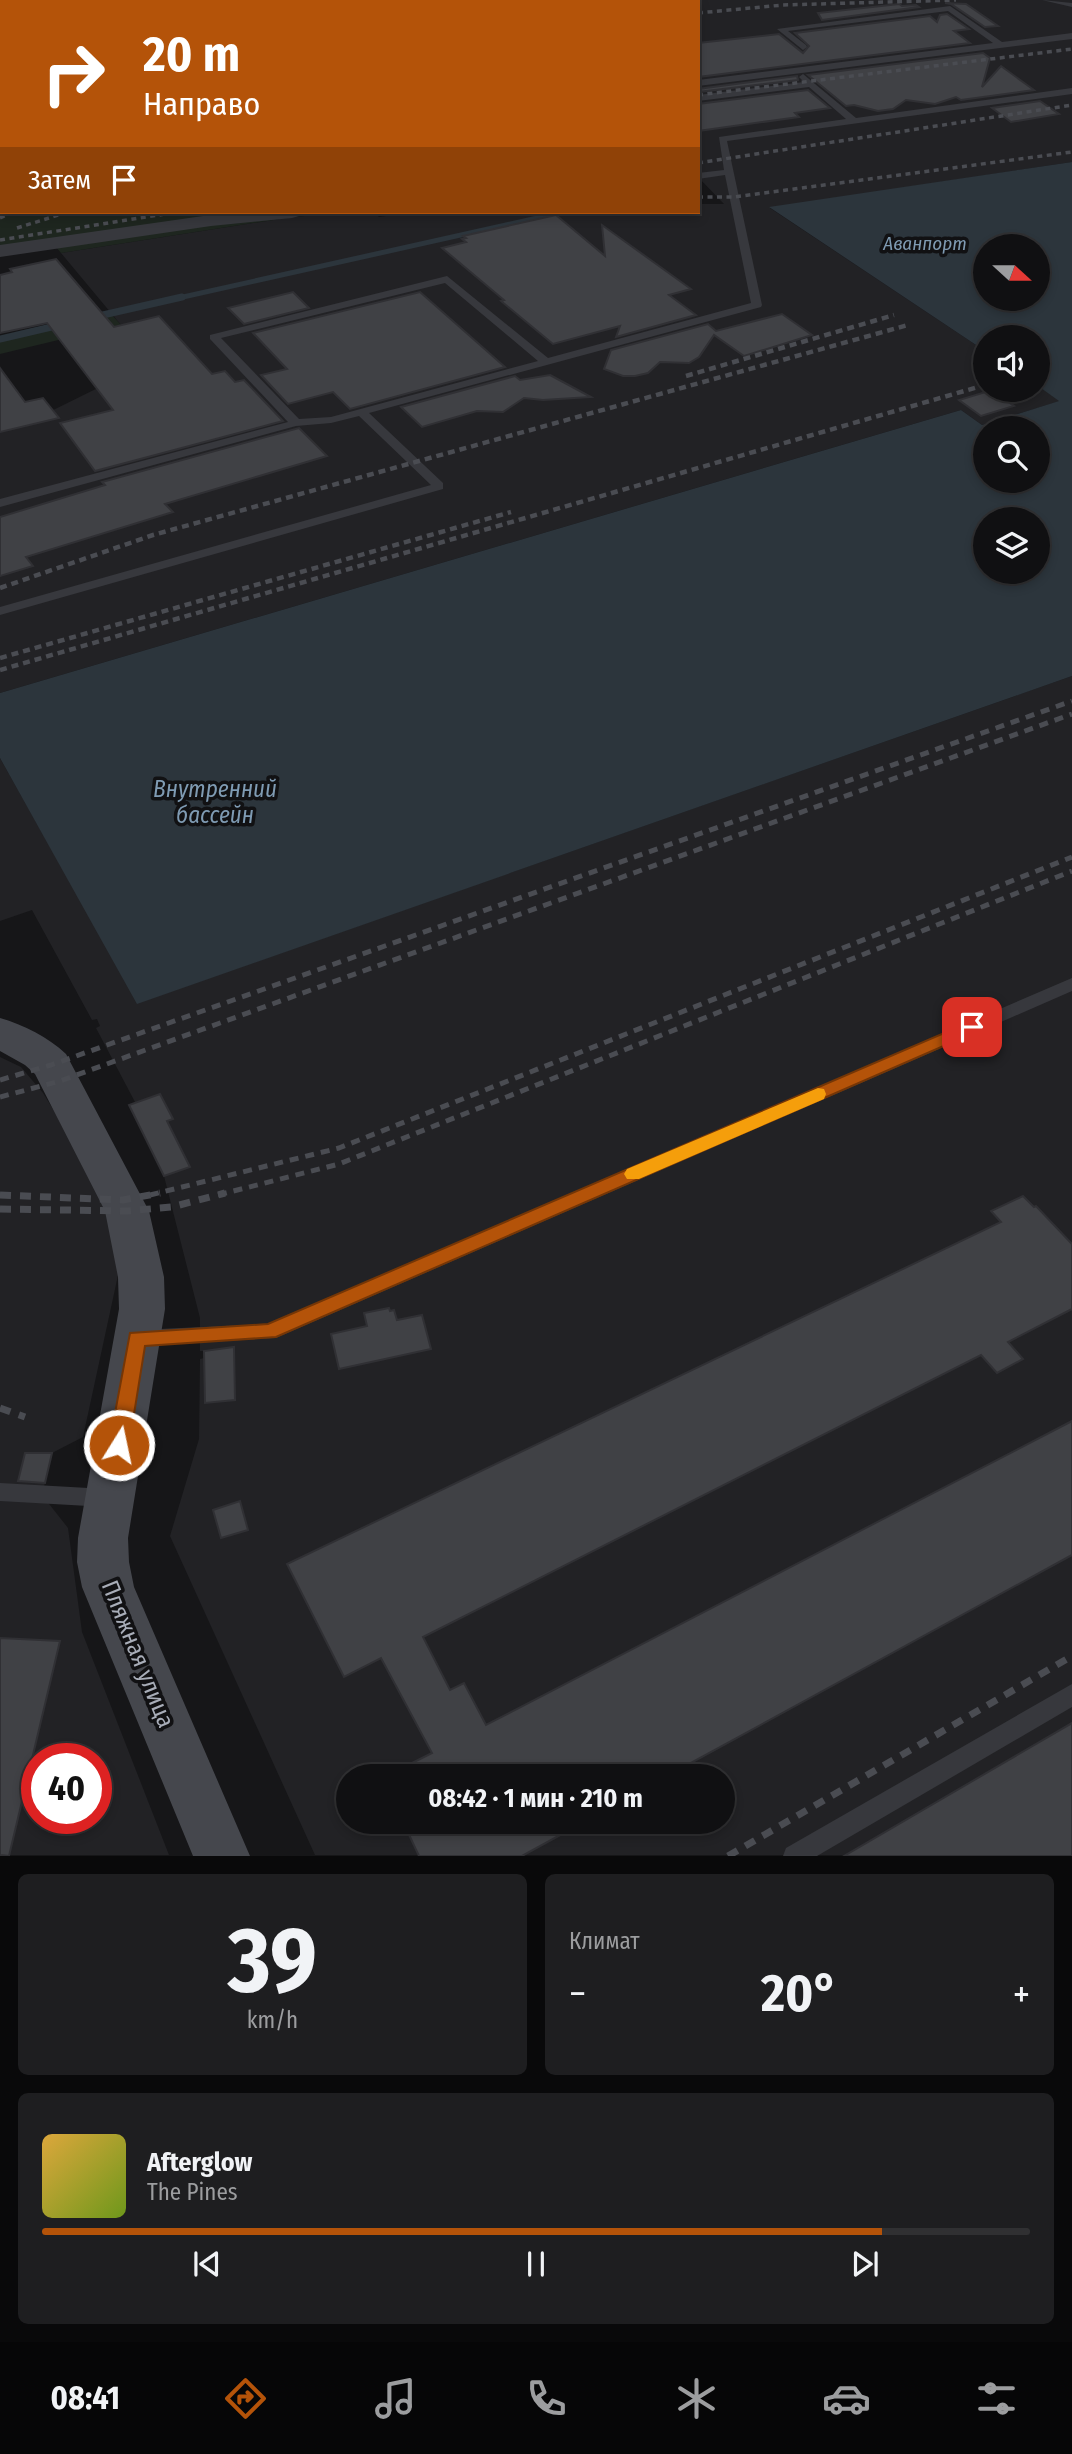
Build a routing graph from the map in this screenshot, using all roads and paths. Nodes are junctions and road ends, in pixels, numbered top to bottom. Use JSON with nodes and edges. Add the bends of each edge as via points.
{"nodes":[{"id":1,"x":1046,"y":0,"type":"edge"},
{"id":2,"x":1072,"y":5,"type":"edge"},
{"id":3,"x":1072,"y":36,"type":"edge"},
{"id":4,"x":999,"y":44,"type":"junction"},
{"id":5,"x":803,"y":47,"type":"dead end"},
{"id":6,"x":796,"y":71,"type":"junction"},
{"id":7,"x":700,"y":83,"type":"edge"},
{"id":8,"x":811,"y":84,"type":"junction"},
{"id":9,"x":1072,"y":91,"type":"edge"},
{"id":10,"x":700,"y":98,"type":"edge"},
{"id":11,"x":854,"y":121,"type":"junction"},
{"id":12,"x":729,"y":172,"type":"junction"},
{"id":13,"x":700,"y":176,"type":"edge"},
{"id":14,"x":249,"y":214,"type":"edge"},
{"id":15,"x":206,"y":216,"type":"edge"},
{"id":16,"x":0,"y":251,"type":"edge"},
{"id":17,"x":546,"y":362,"type":"junction"},
{"id":18,"x":361,"y":412,"type":"junction"},
{"id":19,"x":296,"y":423,"type":"junction"},
{"id":20,"x":0,"y":502,"type":"edge"},
{"id":21,"x":0,"y":611,"type":"edge"},
{"id":22,"x":1072,"y":984,"type":"edge"},
{"id":23,"x":1,"y":1035,"type":"edge"},
{"id":24,"x":137,"y":1339,"type":"junction"},
{"id":25,"x":1,"y":1492,"type":"edge"},
{"id":26,"x":110,"y":1499,"type":"junction"},
{"id":27,"x":1072,"y":1695,"type":"edge"},
{"id":28,"x":222,"y":1856,"type":"edge"},
{"id":29,"x":794,"y":1856,"type":"edge"}],
"edges":[{"from":1,"to":2,"type":"lane"},
{"from":3,"to":4,"type":"lane"},
{"from":4,"to":5,"type":"lane","via":[[950,9],[781,29]]},
{"from":4,"to":6,"type":"lane"},
{"from":6,"to":7,"type":"lane"},
{"from":6,"to":8,"type":"lane"},
{"from":8,"to":10,"type":"lane"},
{"from":8,"to":11,"type":"lane"},
{"from":9,"to":11,"type":"lane"},
{"from":11,"to":12,"type":"lane","via":[[722,139]]},
{"from":12,"to":13,"type":"lane"},
{"from":12,"to":17,"type":"lane","via":[[757,304]]},
{"from":14,"to":15,"type":"street"},
{"from":15,"to":16,"type":"street"},
{"from":17,"to":18,"type":"lane"},
{"from":17,"to":19,"type":"lane","via":[[447,279],[214,337]]},
{"from":18,"to":19,"type":"lane"},
{"from":18,"to":21,"type":"lane","via":[[439,486]]},
{"from":19,"to":20,"type":"lane"},
{"from":22,"to":24,"type":"lane","via":[[269,1332]]},
{"from":23,"to":24,"type":"street","name":"Пляжная улица","via":[[40,1054],[51,1065],[123,1199],[141,1277]]},
{"from":24,"to":26,"type":"street","name":"Пляжная улица"},
{"from":25,"to":26,"type":"lane"},
{"from":26,"to":28,"type":"street","name":"Пляжная улица","via":[[103,1538],[108,1587]]},
{"from":27,"to":29,"type":"lane"}]}
